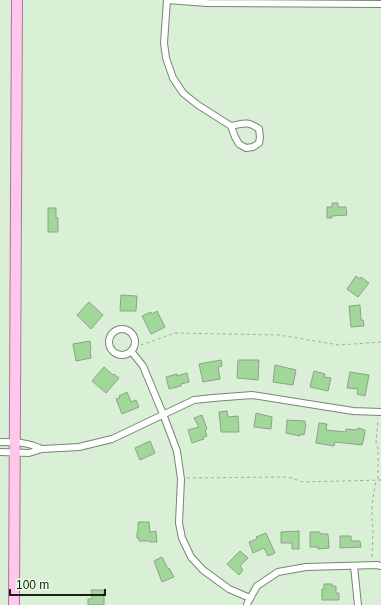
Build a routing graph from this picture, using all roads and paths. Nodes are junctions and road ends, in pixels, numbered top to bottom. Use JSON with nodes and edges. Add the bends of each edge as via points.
{"nodes":[{"id":1,"x":17,"y":0,"type":"edge"},
{"id":2,"x":167,"y":0,"type":"edge"},
{"id":3,"x":381,"y":4,"type":"edge"},
{"id":4,"x":231,"y":126,"type":"junction"},
{"id":5,"x":381,"y":342,"type":"edge"},
{"id":6,"x":133,"y":348,"type":"junction"},
{"id":7,"x":380,"y":412,"type":"edge"},
{"id":8,"x":163,"y":414,"type":"junction"},
{"id":9,"x":0,"y":442,"type":"edge"},
{"id":10,"x":15,"y":442,"type":"junction"},
{"id":11,"x":42,"y":449,"type":"junction"},
{"id":12,"x":0,"y":452,"type":"edge"},
{"id":13,"x":15,"y":453,"type":"junction"},
{"id":14,"x":180,"y":478,"type":"junction"},
{"id":15,"x":377,"y":480,"type":"junction"},
{"id":16,"x":381,"y":480,"type":"edge"},
{"id":17,"x":372,"y":557,"type":"dead end"},
{"id":18,"x":354,"y":566,"type":"junction"},
{"id":19,"x":381,"y":566,"type":"edge"},
{"id":20,"x":250,"y":598,"type":"junction"},
{"id":21,"x":14,"y":605,"type":"edge"},
{"id":22,"x":247,"y":605,"type":"edge"},
{"id":23,"x":358,"y":605,"type":"edge"}],
"edges":[{"from":1,"to":10,"type":"main road"},
{"from":2,"to":3,"type":"street","via":[[207,4]]},
{"from":2,"to":4,"type":"street","via":[[164,43],[173,78],[183,93]]},
{"from":4,"to":4,"type":"street","via":[[235,137],[246,148],[259,143],[258,129],[252,124]]},
{"from":5,"to":6,"type":"path","via":[[339,345],[279,335],[175,333]]},
{"from":6,"to":6,"type":"street","via":[[135,339],[127,330],[119,329],[112,334],[109,342],[115,353],[128,354]]},
{"from":6,"to":8,"type":"street"},
{"from":7,"to":8,"type":"street","via":[[353,411],[252,396],[194,400]]},
{"from":7,"to":15,"type":"path","via":[[376,442]]},
{"from":8,"to":11,"type":"street","via":[[112,440],[79,447]]},
{"from":8,"to":14,"type":"street","via":[[177,451]]},
{"from":9,"to":10,"type":"street"},
{"from":10,"to":11,"type":"street","via":[[31,444]]},
{"from":10,"to":13,"type":"main road"},
{"from":11,"to":13,"type":"street","via":[[29,453]]},
{"from":12,"to":13,"type":"street"},
{"from":13,"to":21,"type":"main road"},
{"from":14,"to":15,"type":"path","via":[[288,477],[303,482]]},
{"from":14,"to":20,"type":"street","via":[[182,538],[191,556],[202,570],[230,589]]},
{"from":15,"to":16,"type":"path"},
{"from":15,"to":17,"type":"path","via":[[372,504]]},
{"from":18,"to":19,"type":"street"},
{"from":18,"to":20,"type":"street","via":[[306,567],[278,572],[257,586]]},
{"from":18,"to":23,"type":"street"},
{"from":20,"to":22,"type":"street"}]}
